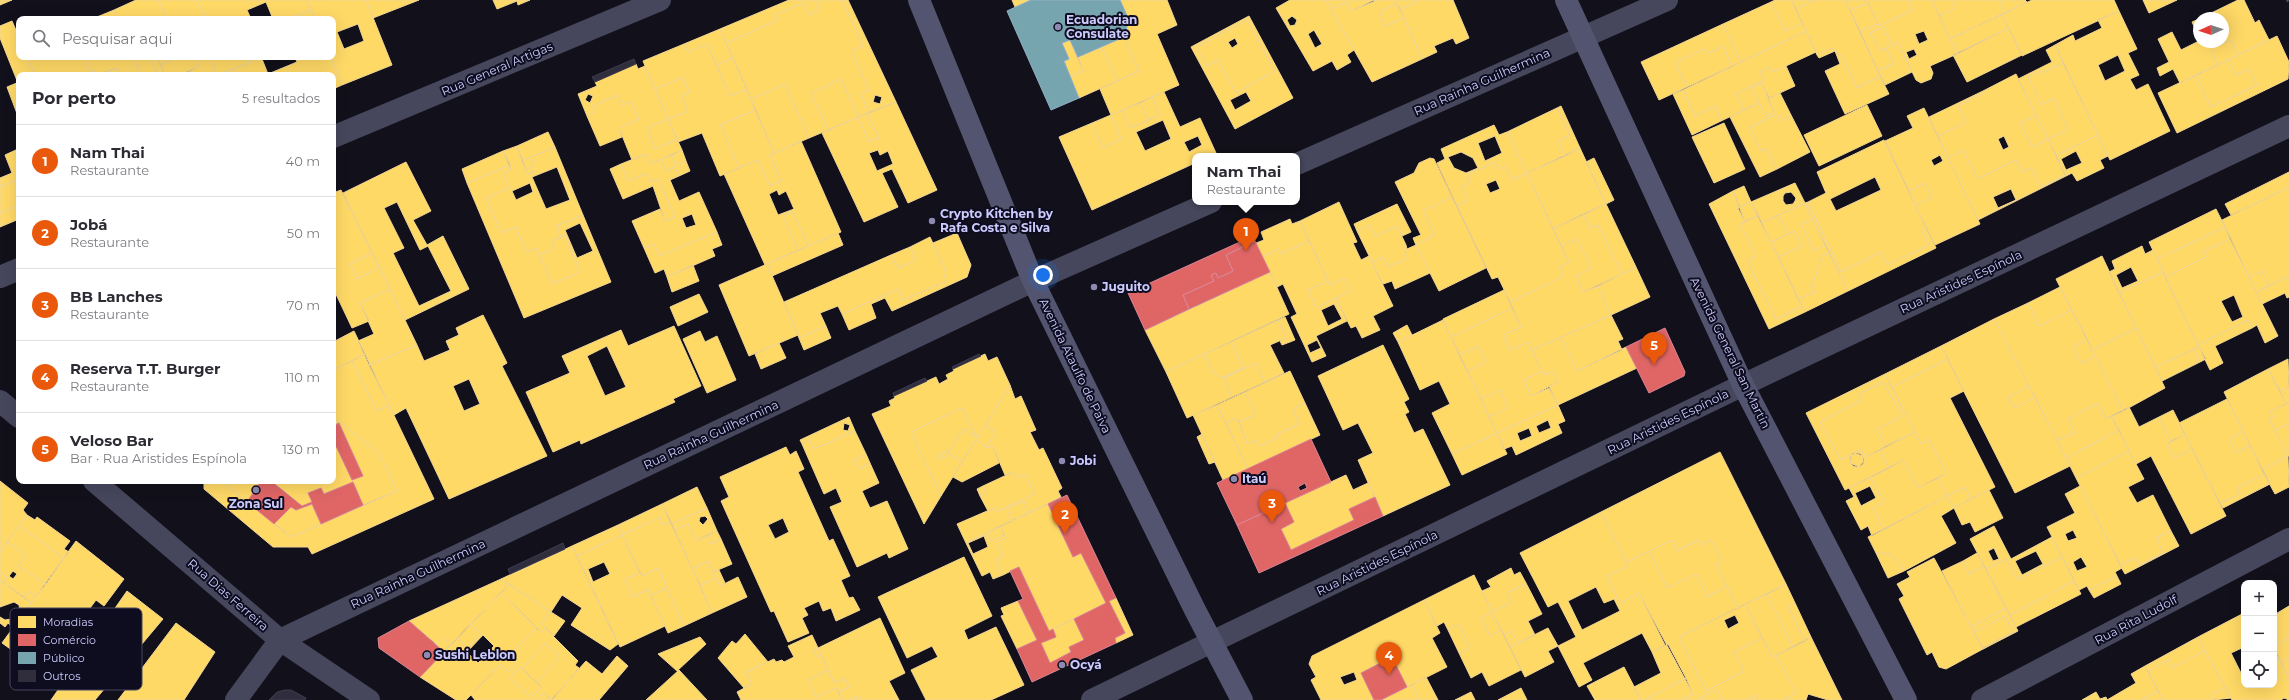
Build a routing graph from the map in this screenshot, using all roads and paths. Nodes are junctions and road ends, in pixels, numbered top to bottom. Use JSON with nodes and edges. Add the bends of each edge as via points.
{"nodes":[{"id":1,"x":660,"y":0,"type":"edge"},
{"id":2,"x":918,"y":0,"type":"edge"},
{"id":3,"x":1566,"y":0,"type":"edge"},
{"id":4,"x":1667,"y":0,"type":"edge"},
{"id":5,"x":2287,"y":0,"type":"edge"},
{"id":6,"x":2289,"y":3,"type":"edge"},
{"id":7,"x":1582,"y":38,"type":"junction"},
{"id":8,"x":2289,"y":126,"type":"edge"},
{"id":9,"x":336,"y":136,"type":"edge"},
{"id":10,"x":1300,"y":163,"type":"edge"},
{"id":11,"x":1204,"y":205,"type":"edge"},
{"id":12,"x":16,"y":270,"type":"edge"},
{"id":13,"x":0,"y":277,"type":"edge"},
{"id":14,"x":1033,"y":281,"type":"junction"},
{"id":15,"x":1743,"y":385,"type":"junction"},
{"id":16,"x":0,"y":401,"type":"edge"},
{"id":17,"x":16,"y":414,"type":"edge"},
{"id":18,"x":98,"y":484,"type":"edge"},
{"id":19,"x":2289,"y":539,"type":"edge"},
{"id":20,"x":280,"y":640,"type":"junction"},
{"id":21,"x":1212,"y":644,"type":"junction"},
{"id":22,"x":236,"y":700,"type":"edge"},
{"id":23,"x":370,"y":700,"type":"edge"},
{"id":24,"x":1092,"y":700,"type":"edge"},
{"id":25,"x":1242,"y":700,"type":"edge"},
{"id":26,"x":1906,"y":700,"type":"edge"},
{"id":27,"x":1982,"y":700,"type":"edge"}],
"edges":[{"from":1,"to":9,"type":"street","name":"Rua General Artigas"},
{"from":2,"to":14,"type":"main road","name":"Avenida Ataulfo de Paiva"},
{"from":3,"to":7,"type":"main road","name":"Avenida General San Martin"},
{"from":4,"to":7,"type":"street","name":"Rua Rainha Guilhermina"},
{"from":5,"to":6,"type":"path"},
{"from":7,"to":10,"type":"street","name":"Rua Rainha Guilhermina"},
{"from":7,"to":15,"type":"main road","name":"Avenida General San Martin"},
{"from":8,"to":15,"type":"street","name":"Rua Aristides Espínola"},
{"from":11,"to":14,"type":"street","name":"Rua Rainha Guilhermina"},
{"from":12,"to":13,"type":"street"},
{"from":14,"to":20,"type":"street","name":"Rua Rainha Guilhermina"},
{"from":14,"to":21,"type":"main road","name":"Avenida Ataulfo de Paiva"},
{"from":15,"to":21,"type":"street","name":"Rua Aristides Espínola"},
{"from":15,"to":26,"type":"main road","name":"Avenida General San Martin"},
{"from":16,"to":17,"type":"street"},
{"from":18,"to":20,"type":"street","name":"Rua Dias Ferreira"},
{"from":19,"to":27,"type":"street","name":"Rua Rita Ludolf"},
{"from":20,"to":22,"type":"street","name":"Rua Rainha Guilhermina"},
{"from":20,"to":23,"type":"street","name":"Rua Dias Ferreira"},
{"from":21,"to":24,"type":"street","name":"Rua Aristides Espínola"},
{"from":21,"to":25,"type":"main road","name":"Avenida Ataulfo de Paiva"}]}
